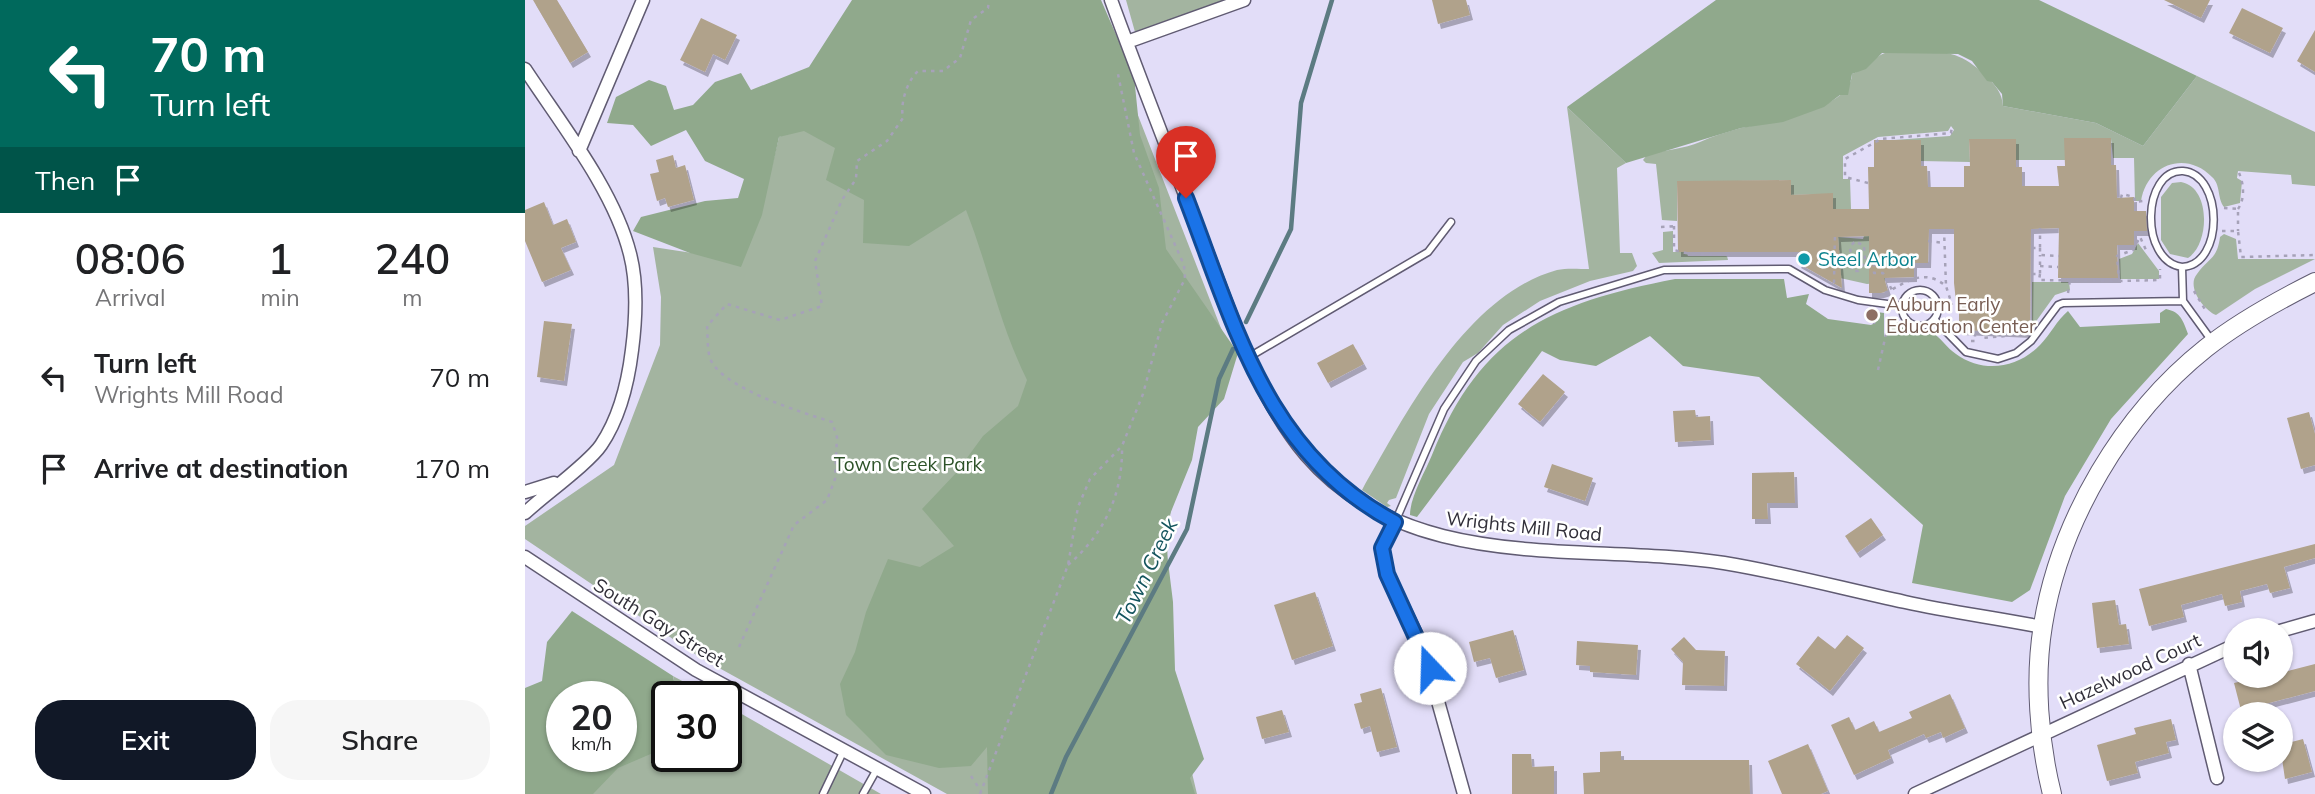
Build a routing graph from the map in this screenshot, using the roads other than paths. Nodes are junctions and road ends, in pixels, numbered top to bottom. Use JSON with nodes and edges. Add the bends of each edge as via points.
{"nodes":[{"id":1,"x":643,"y":0,"type":"edge"},
{"id":2,"x":1111,"y":0,"type":"edge"},
{"id":3,"x":1244,"y":0,"type":"edge"},
{"id":4,"x":1126,"y":42,"type":"junction"},
{"id":5,"x":525,"y":69,"type":"edge"},
{"id":6,"x":579,"y":151,"type":"junction"},
{"id":7,"x":1451,"y":222,"type":"dead end"},
{"id":8,"x":2182,"y":267,"type":"junction"},
{"id":9,"x":2315,"y":282,"type":"edge"},
{"id":10,"x":2183,"y":301,"type":"junction"},
{"id":11,"x":1902,"y":306,"type":"junction"},
{"id":12,"x":1935,"y":320,"type":"junction"},
{"id":13,"x":2213,"y":343,"type":"junction"},
{"id":14,"x":1249,"y":357,"type":"junction"},
{"id":15,"x":561,"y":480,"type":"junction"},
{"id":16,"x":525,"y":492,"type":"edge"},
{"id":17,"x":525,"y":513,"type":"edge"},
{"id":18,"x":1395,"y":522,"type":"junction"},
{"id":19,"x":525,"y":557,"type":"edge"},
{"id":20,"x":2315,"y":621,"type":"edge"},
{"id":21,"x":2042,"y":627,"type":"junction"},
{"id":22,"x":2293,"y":627,"type":"edge"},
{"id":23,"x":2223,"y":650,"type":"edge"},
{"id":24,"x":2189,"y":664,"type":"junction"},
{"id":25,"x":2043,"y":733,"type":"junction"},
{"id":26,"x":844,"y":750,"type":"junction"},
{"id":27,"x":877,"y":768,"type":"junction"},
{"id":28,"x":2217,"y":778,"type":"dead end"},
{"id":29,"x":823,"y":794,"type":"edge"},
{"id":30,"x":863,"y":794,"type":"edge"},
{"id":31,"x":924,"y":794,"type":"edge"},
{"id":32,"x":1464,"y":794,"type":"edge"},
{"id":33,"x":1915,"y":794,"type":"edge"},
{"id":34,"x":2052,"y":794,"type":"edge"}],
"edges":[{"from":1,"to":6,"type":"street"},
{"from":2,"to":4,"type":"street","name":"Wrights Mill Road"},
{"from":3,"to":4,"type":"street"},
{"from":4,"to":14,"type":"street","name":"Wrights Mill Road"},
{"from":5,"to":6,"type":"street"},
{"from":6,"to":15,"type":"street","via":[[619,220],[636,290],[629,377],[618,412],[600,447]]},
{"from":7,"to":14,"type":"lane","via":[[1428,252]]},
{"from":8,"to":8,"type":"lane","via":[[2199,262],[2211,244],[2211,194],[2199,176],[2186,172],[2165,177],[2153,200],[2158,252],[2172,265]]},
{"from":8,"to":10,"type":"lane"},
{"from":9,"to":13,"type":"main road","via":[[2263,309]]},
{"from":10,"to":12,"type":"lane","via":[[2063,303],[2016,354],[1998,359],[1966,352]]},
{"from":10,"to":13,"type":"lane"},
{"from":11,"to":12,"type":"lane","via":[[1904,318],[1913,326]]},
{"from":11,"to":12,"type":"lane","via":[[1912,292],[1924,290],[1938,302]]},
{"from":11,"to":18,"type":"lane","via":[[1825,290],[1789,269],[1751,268],[1664,270],[1559,302],[1509,330],[1476,360],[1444,409]]},
{"from":13,"to":21,"type":"main road","via":[[2153,398],[2111,454],[2070,535]]},
{"from":14,"to":18,"type":"street","name":"Wrights Mill Road","via":[[1282,421],[1308,456],[1339,487]]},
{"from":15,"to":16,"type":"street"},
{"from":15,"to":17,"type":"street"},
{"from":18,"to":21,"type":"street","name":"Wrights Mill Road","via":[[1441,538],[1509,547],[1720,563]]},
{"from":18,"to":32,"type":"street","via":[[1382,548],[1387,574],[1423,648]]},
{"from":19,"to":26,"type":"street","name":"South Gay Street","via":[[696,670]]},
{"from":20,"to":22,"type":"street"},
{"from":21,"to":25,"type":"main road"},
{"from":23,"to":24,"type":"street","name":"Hazelwood Court"},
{"from":24,"to":25,"type":"street","name":"Hazelwood Court"},
{"from":24,"to":28,"type":"street"},
{"from":25,"to":33,"type":"street","name":"Hazelwood Court"},
{"from":25,"to":34,"type":"main road"},
{"from":26,"to":27,"type":"street","name":"South Gay Street"},
{"from":26,"to":29,"type":"lane"},
{"from":27,"to":30,"type":"lane"},
{"from":27,"to":31,"type":"street","name":"South Gay Street"}]}
